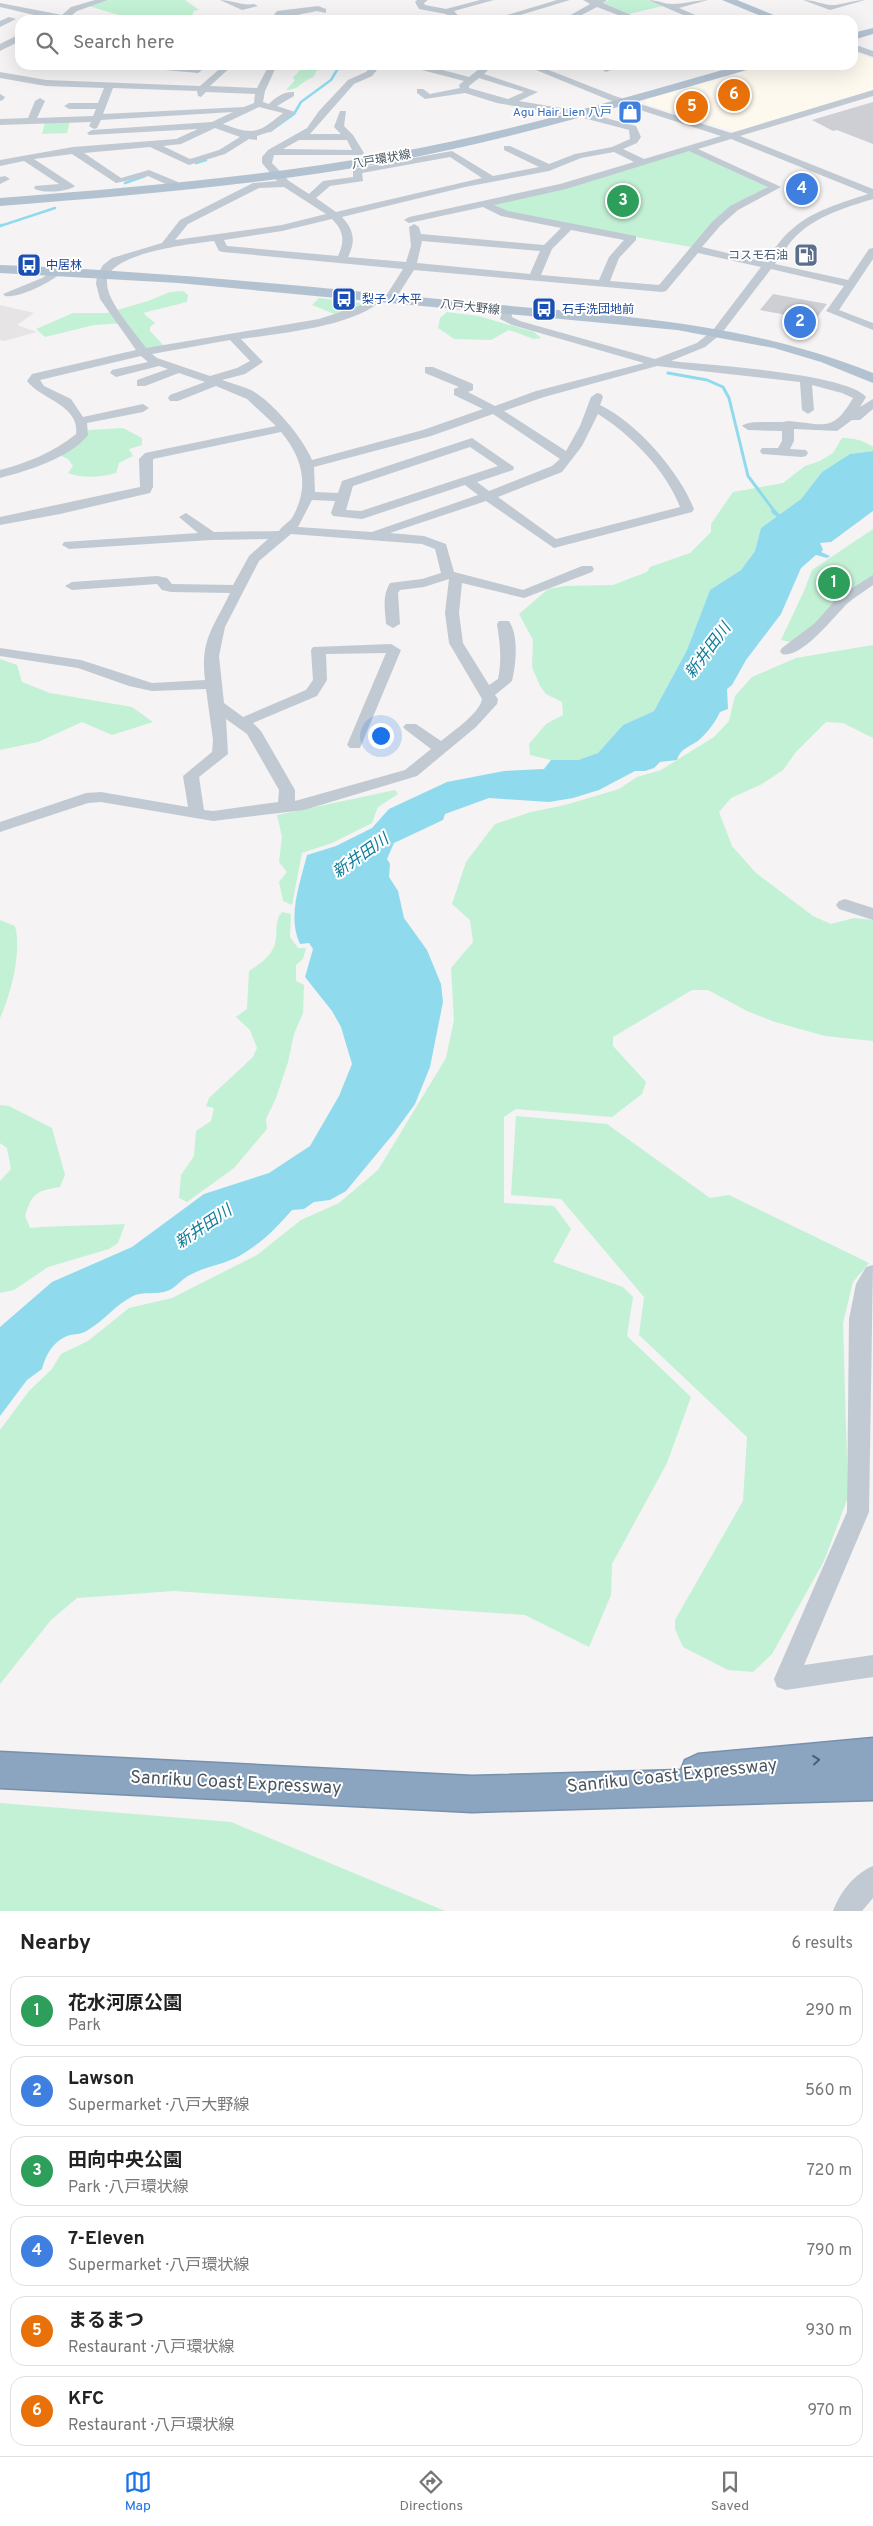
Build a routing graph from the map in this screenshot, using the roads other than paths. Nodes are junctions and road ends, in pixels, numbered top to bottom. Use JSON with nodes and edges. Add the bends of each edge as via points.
{"nodes":[{"id":1,"x":72,"y":0,"type":"edge"},
{"id":2,"x":104,"y":0,"type":"edge"},
{"id":3,"x":224,"y":0,"type":"edge"},
{"id":4,"x":324,"y":0,"type":"edge"},
{"id":5,"x":424,"y":0,"type":"edge"},
{"id":6,"x":490,"y":0,"type":"edge"},
{"id":7,"x":520,"y":0,"type":"edge"},
{"id":8,"x":566,"y":0,"type":"edge"},
{"id":9,"x":588,"y":0,"type":"edge"},
{"id":10,"x":652,"y":0,"type":"edge"},
{"id":11,"x":704,"y":0,"type":"edge"},
{"id":12,"x":728,"y":0,"type":"edge"},
{"id":13,"x":807,"y":0,"type":"edge"},
{"id":14,"x":860,"y":0,"type":"edge"},
{"id":15,"x":600,"y":2,"type":"edge"},
{"id":16,"x":0,"y":5,"type":"edge"},
{"id":17,"x":291,"y":5,"type":"edge"},
{"id":18,"x":254,"y":6,"type":"dead end"},
{"id":19,"x":82,"y":7,"type":"junction"},
{"id":20,"x":538,"y":7,"type":"junction"},
{"id":21,"x":670,"y":7,"type":"junction"},
{"id":22,"x":323,"y":11,"type":"dead end"},
{"id":23,"x":449,"y":12,"type":"junction"},
{"id":24,"x":44,"y":15,"type":"edge"},
{"id":25,"x":69,"y":15,"type":"edge"},
{"id":26,"x":277,"y":15,"type":"edge"},
{"id":27,"x":452,"y":15,"type":"edge"},
{"id":28,"x":514,"y":15,"type":"edge"},
{"id":29,"x":578,"y":15,"type":"edge"},
{"id":30,"x":628,"y":15,"type":"edge"},
{"id":31,"x":691,"y":15,"type":"edge"},
{"id":32,"x":768,"y":15,"type":"edge"},
{"id":33,"x":12,"y":19,"type":"dead end"},
{"id":34,"x":0,"y":24,"type":"edge"},
{"id":35,"x":873,"y":26,"type":"edge"},
{"id":36,"x":858,"y":30,"type":"edge"},
{"id":37,"x":873,"y":31,"type":"edge"},
{"id":38,"x":858,"y":36,"type":"edge"},
{"id":39,"x":15,"y":40,"type":"edge"},
{"id":40,"x":0,"y":48,"type":"edge"},
{"id":41,"x":858,"y":48,"type":"edge"},
{"id":42,"x":873,"y":54,"type":"edge"},
{"id":43,"x":13,"y":66,"type":"dead end"},
{"id":44,"x":0,"y":70,"type":"edge"},
{"id":45,"x":162,"y":70,"type":"edge"},
{"id":46,"x":223,"y":70,"type":"edge"},
{"id":47,"x":270,"y":70,"type":"edge"},
{"id":48,"x":373,"y":70,"type":"edge"},
{"id":49,"x":438,"y":70,"type":"edge"},
{"id":50,"x":484,"y":70,"type":"edge"},
{"id":51,"x":541,"y":70,"type":"edge"},
{"id":52,"x":714,"y":70,"type":"edge"},
{"id":53,"x":734,"y":70,"type":"edge"},
{"id":54,"x":0,"y":75,"type":"edge"},
{"id":55,"x":475,"y":77,"type":"junction"},
{"id":56,"x":110,"y":84,"type":"junction"},
{"id":57,"x":147,"y":88,"type":"junction"},
{"id":58,"x":202,"y":89,"type":"junction"},
{"id":59,"x":465,"y":90,"type":"junction"},
{"id":60,"x":260,"y":91,"type":"junction"},
{"id":61,"x":420,"y":91,"type":"dead end"},
{"id":62,"x":873,"y":93,"type":"edge"},
{"id":63,"x":291,"y":94,"type":"dead end"},
{"id":64,"x":617,"y":100,"type":"junction"},
{"id":65,"x":40,"y":101,"type":"dead end"},
{"id":66,"x":511,"y":102,"type":"junction"},
{"id":67,"x":69,"y":106,"type":"dead end"},
{"id":68,"x":103,"y":106,"type":"junction"},
{"id":69,"x":253,"y":106,"type":"junction"},
{"id":70,"x":271,"y":107,"type":"junction"},
{"id":71,"x":198,"y":111,"type":"junction"},
{"id":72,"x":343,"y":113,"type":"dead end"},
{"id":73,"x":573,"y":113,"type":"junction"},
{"id":74,"x":97,"y":118,"type":"junction"},
{"id":75,"x":32,"y":121,"type":"junction"},
{"id":76,"x":0,"y":122,"type":"edge"},
{"id":77,"x":216,"y":125,"type":"junction"},
{"id":78,"x":92,"y":133,"type":"junction"},
{"id":79,"x":248,"y":136,"type":"junction"},
{"id":80,"x":298,"y":136,"type":"junction"},
{"id":81,"x":350,"y":136,"type":"junction"},
{"id":82,"x":732,"y":136,"type":"junction"},
{"id":83,"x":267,"y":142,"type":"dead end"},
{"id":84,"x":152,"y":145,"type":"junction"},
{"id":85,"x":507,"y":148,"type":"dead end"},
{"id":86,"x":689,"y":148,"type":"junction"},
{"id":87,"x":93,"y":149,"type":"junction"},
{"id":88,"x":615,"y":149,"type":"junction"},
{"id":89,"x":73,"y":150,"type":"junction"},
{"id":90,"x":271,"y":152,"type":"junction"},
{"id":91,"x":24,"y":157,"type":"junction"},
{"id":92,"x":643,"y":162,"type":"junction"},
{"id":93,"x":0,"y":163,"type":"edge"},
{"id":94,"x":549,"y":168,"type":"junction"},
{"id":95,"x":515,"y":175,"type":"junction"},
{"id":96,"x":279,"y":177,"type":"junction"},
{"id":97,"x":491,"y":179,"type":"junction"},
{"id":98,"x":174,"y":184,"type":"junction"},
{"id":99,"x":39,"y":188,"type":"dead end"},
{"id":100,"x":541,"y":192,"type":"junction"},
{"id":101,"x":873,"y":195,"type":"edge"},
{"id":102,"x":0,"y":198,"type":"edge"},
{"id":103,"x":310,"y":198,"type":"junction"},
{"id":104,"x":389,"y":201,"type":"junction"},
{"id":105,"x":0,"y":202,"type":"edge"},
{"id":106,"x":485,"y":204,"type":"junction"},
{"id":107,"x":404,"y":214,"type":"junction"},
{"id":108,"x":333,"y":216,"type":"junction"},
{"id":109,"x":569,"y":226,"type":"junction"},
{"id":110,"x":282,"y":228,"type":"junction"},
{"id":111,"x":417,"y":237,"type":"junction"},
{"id":112,"x":217,"y":238,"type":"junction"},
{"id":113,"x":166,"y":245,"type":"junction"},
{"id":114,"x":289,"y":247,"type":"junction"},
{"id":115,"x":547,"y":248,"type":"junction"},
{"id":116,"x":695,"y":249,"type":"junction"},
{"id":117,"x":873,"y":251,"type":"edge"},
{"id":118,"x":342,"y":259,"type":"junction"},
{"id":119,"x":410,"y":266,"type":"junction"},
{"id":120,"x":767,"y":266,"type":"junction"},
{"id":121,"x":0,"y":269,"type":"edge"},
{"id":122,"x":59,"y":270,"type":"junction"},
{"id":123,"x":103,"y":272,"type":"junction"},
{"id":124,"x":534,"y":277,"type":"junction"},
{"id":125,"x":603,"y":284,"type":"junction"},
{"id":126,"x":850,"y":284,"type":"junction"},
{"id":127,"x":9,"y":294,"type":"dead end"},
{"id":128,"x":384,"y":299,"type":"junction"},
{"id":129,"x":508,"y":310,"type":"junction"},
{"id":130,"x":873,"y":327,"type":"edge"},
{"id":131,"x":717,"y":332,"type":"junction"},
{"id":132,"x":232,"y":336,"type":"junction"},
{"id":133,"x":143,"y":352,"type":"junction"},
{"id":134,"x":97,"y":362,"type":"junction"},
{"id":135,"x":160,"y":362,"type":"junction"},
{"id":136,"x":657,"y":363,"type":"junction"},
{"id":137,"x":180,"y":370,"type":"junction"},
{"id":138,"x":429,"y":370,"type":"dead end"},
{"id":139,"x":873,"y":378,"type":"edge"},
{"id":140,"x":806,"y":380,"type":"junction"},
{"id":141,"x":213,"y":381,"type":"junction"},
{"id":142,"x":597,"y":382,"type":"junction"},
{"id":143,"x":141,"y":383,"type":"dead end"},
{"id":144,"x":174,"y":398,"type":"dead end"},
{"id":145,"x":873,"y":403,"type":"edge"},
{"id":146,"x":594,"y":407,"type":"junction"},
{"id":147,"x":142,"y":408,"type":"dead end"},
{"id":148,"x":808,"y":410,"type":"dead end"},
{"id":149,"x":496,"y":411,"type":"junction"},
{"id":150,"x":849,"y":416,"type":"junction"},
{"id":151,"x":80,"y":420,"type":"junction"},
{"id":152,"x":748,"y":426,"type":"dead end"},
{"id":153,"x":284,"y":428,"type":"junction"},
{"id":154,"x":788,"y":428,"type":"junction"},
{"id":155,"x":766,"y":451,"type":"dead end"},
{"id":156,"x":782,"y":452,"type":"junction"},
{"id":157,"x":802,"y":453,"type":"dead end"},
{"id":158,"x":568,"y":458,"type":"junction"},
{"id":159,"x":309,"y":465,"type":"junction"},
{"id":160,"x":0,"y":474,"type":"edge"},
{"id":161,"x":466,"y":480,"type":"junction"},
{"id":162,"x":307,"y":496,"type":"junction"},
{"id":163,"x":488,"y":496,"type":"junction"},
{"id":164,"x":342,"y":497,"type":"junction"},
{"id":165,"x":186,"y":517,"type":"dead end"},
{"id":166,"x":0,"y":521,"type":"edge"},
{"id":167,"x":283,"y":533,"type":"junction"},
{"id":168,"x":211,"y":536,"type":"junction"},
{"id":169,"x":371,"y":536,"type":"junction"},
{"id":170,"x":69,"y":546,"type":"dead end"},
{"id":171,"x":587,"y":569,"type":"dead end"},
{"id":172,"x":452,"y":577,"type":"junction"},
{"id":173,"x":873,"y":579,"type":"edge"},
{"id":174,"x":72,"y":586,"type":"dead end"},
{"id":175,"x":239,"y":589,"type":"junction"},
{"id":176,"x":393,"y":624,"type":"dead end"},
{"id":177,"x":504,"y":624,"type":"dead end"},
{"id":178,"x":787,"y":651,"type":"dead end"},
{"id":179,"x":0,"y":652,"type":"edge"},
{"id":180,"x":212,"y":684,"type":"junction"},
{"id":181,"x":487,"y":693,"type":"junction"},
{"id":182,"x":217,"y":705,"type":"junction"},
{"id":183,"x":243,"y":722,"type":"junction"},
{"id":184,"x":411,"y":726,"type":"dead end"},
{"id":185,"x":355,"y":745,"type":"dead end"},
{"id":186,"x":440,"y":748,"type":"junction"},
{"id":187,"x":285,"y":806,"type":"junction"},
{"id":188,"x":197,"y":814,"type":"junction"},
{"id":189,"x":0,"y":828,"type":"edge"},
{"id":190,"x":845,"y":905,"type":"dead end"},
{"id":191,"x":873,"y":914,"type":"edge"},
{"id":192,"x":873,"y":1273,"type":"edge"},
{"id":193,"x":873,"y":1666,"type":"edge"},
{"id":194,"x":873,"y":1755,"type":"edge"},
{"id":195,"x":0,"y":1770,"type":"edge"},
{"id":196,"x":873,"y":1782,"type":"edge"},
{"id":197,"x":472,"y":1794,"type":"junction"},
{"id":198,"x":873,"y":1879,"type":"edge"},
{"id":199,"x":846,"y":1911,"type":"edge"}],
"edges":[{"from":1,"to":19,"type":"street"},
{"from":2,"to":19,"type":"street"},
{"from":3,"to":18,"type":"street","via":[[242,8]]},
{"from":4,"to":17,"type":"street"},
{"from":5,"to":23,"type":"street","via":[[419,2],[422,7]]},
{"from":6,"to":23,"type":"street"},
{"from":7,"to":20,"type":"street"},
{"from":8,"to":20,"type":"street"},
{"from":9,"to":15,"type":"street"},
{"from":10,"to":21,"type":"street"},
{"from":11,"to":21,"type":"street"},
{"from":12,"to":32,"type":"main road"},
{"from":13,"to":14,"type":"street","via":[[830,8]]},
{"from":15,"to":29,"type":"street"},
{"from":15,"to":30,"type":"street"},
{"from":16,"to":24,"type":"street"},
{"from":17,"to":22,"type":"street"},
{"from":17,"to":26,"type":"street"},
{"from":19,"to":25,"type":"street"},
{"from":20,"to":28,"type":"street"},
{"from":21,"to":31,"type":"street"},
{"from":23,"to":27,"type":"street"},
{"from":33,"to":34,"type":"street"},
{"from":35,"to":36,"type":"main road"},
{"from":37,"to":38,"type":"main road"},
{"from":39,"to":40,"type":"street"},
{"from":41,"to":42,"type":"street"},
{"from":43,"to":44,"type":"street"},
{"from":45,"to":57,"type":"street"},
{"from":46,"to":58,"type":"street"},
{"from":47,"to":60,"type":"street"},
{"from":48,"to":80,"type":"street","via":[[351,82],[322,112],[315,125]]},
{"from":49,"to":55,"type":"street"},
{"from":50,"to":55,"type":"street"},
{"from":51,"to":64,"type":"street"},
{"from":52,"to":64,"type":"main road","name":"八戸環状線"},
{"from":53,"to":64,"type":"main road","name":"八戸環状線"},
{"from":54,"to":56,"type":"street","via":[[46,83]]},
{"from":55,"to":59,"type":"street","via":[[464,85]]},
{"from":55,"to":66,"type":"street","via":[[533,92]]},
{"from":56,"to":57,"type":"street"},
{"from":56,"to":68,"type":"street"},
{"from":57,"to":58,"type":"street"},
{"from":58,"to":60,"type":"street"},
{"from":58,"to":71,"type":"street"},
{"from":59,"to":61,"type":"street","via":[[428,97]]},
{"from":59,"to":66,"type":"street"},
{"from":60,"to":69,"type":"street"},
{"from":62,"to":82,"type":"street"},
{"from":63,"to":70,"type":"street","via":[[277,100]]},
{"from":64,"to":73,"type":"main road","name":"八戸環状線"},
{"from":64,"to":82,"type":"street"},
{"from":65,"to":75,"type":"street"},
{"from":66,"to":73,"type":"street"},
{"from":67,"to":68,"type":"street"},
{"from":68,"to":74,"type":"street"},
{"from":69,"to":70,"type":"street"},
{"from":69,"to":71,"type":"street"},
{"from":69,"to":77,"type":"street"},
{"from":70,"to":79,"type":"street","via":[[290,112],[269,129]]},
{"from":71,"to":74,"type":"street"},
{"from":72,"to":81,"type":"street","via":[[339,127]]},
{"from":73,"to":88,"type":"street","via":[[633,128],[636,132],[634,141]]},
{"from":73,"to":96,"type":"main road","name":"八戸環状線","via":[[444,147]]},
{"from":74,"to":75,"type":"street"},
{"from":74,"to":78,"type":"street"},
{"from":75,"to":76,"type":"street"},
{"from":77,"to":78,"type":"street"},
{"from":77,"to":79,"type":"street"},
{"from":77,"to":84,"type":"street","via":[[178,142]]},
{"from":78,"to":87,"type":"street"},
{"from":79,"to":83,"type":"street"},
{"from":79,"to":84,"type":"street","via":[[222,152],[189,162]]},
{"from":80,"to":81,"type":"street"},
{"from":80,"to":90,"type":"street"},
{"from":81,"to":90,"type":"street","via":[[359,153]]},
{"from":82,"to":86,"type":"street"},
{"from":82,"to":101,"type":"street"},
{"from":84,"to":87,"type":"street"},
{"from":85,"to":94,"type":"street"},
{"from":86,"to":92,"type":"street"},
{"from":86,"to":116,"type":"street","via":[[776,186],[734,208]]},
{"from":87,"to":89,"type":"street"},
{"from":88,"to":92,"type":"street"},
{"from":88,"to":94,"type":"street","via":[[578,156]]},
{"from":89,"to":91,"type":"street"},
{"from":89,"to":98,"type":"street","via":[[120,181],[149,173]]},
{"from":90,"to":96,"type":"street","via":[[267,163]]},
{"from":91,"to":93,"type":"street"},
{"from":91,"to":99,"type":"street","via":[[70,186]]},
{"from":92,"to":100,"type":"street"},
{"from":94,"to":95,"type":"street"},
{"from":95,"to":97,"type":"street"},
{"from":95,"to":100,"type":"street"},
{"from":96,"to":98,"type":"main road","name":"八戸環状線"},
{"from":96,"to":103,"type":"street"},
{"from":96,"to":105,"type":"main road","name":"八戸環状線"},
{"from":96,"to":113,"type":"street","via":[[184,222]]},
{"from":97,"to":103,"type":"street","via":[[452,154],[356,171],[359,179],[327,183]]},
{"from":97,"to":104,"type":"street"},
{"from":98,"to":102,"type":"main road","name":"八戸環状線"},
{"from":100,"to":106,"type":"street"},
{"from":101,"to":120,"type":"street","via":[[832,209],[802,225]]},
{"from":103,"to":108,"type":"street"},
{"from":104,"to":107,"type":"street"},
{"from":104,"to":108,"type":"street"},
{"from":106,"to":107,"type":"street"},
{"from":106,"to":109,"type":"street","via":[[505,214]]},
{"from":107,"to":111,"type":"street"},
{"from":108,"to":110,"type":"street"},
{"from":108,"to":118,"type":"street","via":[[348,233],[348,246]]},
{"from":109,"to":115,"type":"street"},
{"from":109,"to":125,"type":"street","via":[[632,238],[614,257]]},
{"from":110,"to":112,"type":"street"},
{"from":110,"to":114,"type":"street","via":[[290,234]]},
{"from":111,"to":115,"type":"street"},
{"from":111,"to":119,"type":"street","via":[[417,250]]},
{"from":112,"to":113,"type":"street"},
{"from":112,"to":114,"type":"street","via":[[222,248]]},
{"from":113,"to":123,"type":"street","via":[[116,260]]},
{"from":114,"to":118,"type":"street"},
{"from":115,"to":124,"type":"street"},
{"from":116,"to":120,"type":"street"},
{"from":116,"to":125,"type":"street","via":[[662,289]]},
{"from":117,"to":126,"type":"street"},
{"from":118,"to":119,"type":"street"},
{"from":119,"to":124,"type":"street"},
{"from":119,"to":128,"type":"street"},
{"from":120,"to":126,"type":"street"},
{"from":120,"to":131,"type":"street"},
{"from":121,"to":122,"type":"main road","name":"八戸大野線"},
{"from":122,"to":123,"type":"main road","name":"八戸大野線"},
{"from":122,"to":127,"type":"street","via":[[46,280]]},
{"from":123,"to":128,"type":"main road","name":"八戸大野線"},
{"from":123,"to":133,"type":"street","via":[[101,284],[106,299]]},
{"from":124,"to":125,"type":"street"},
{"from":126,"to":130,"type":"street","via":[[832,311]]},
{"from":128,"to":129,"type":"main road","name":"八戸大野線"},
{"from":128,"to":132,"type":"street","via":[[331,320]]},
{"from":129,"to":131,"type":"main road","name":"八戸大野線"},
{"from":129,"to":136,"type":"street","via":[[506,319],[516,323]]},
{"from":131,"to":136,"type":"street","via":[[701,345]]},
{"from":131,"to":139,"type":"main road","name":"八戸大野線","via":[[788,346],[840,362]]},
{"from":132,"to":133,"type":"street"},
{"from":132,"to":141,"type":"street","via":[[257,362]]},
{"from":133,"to":134,"type":"street"},
{"from":133,"to":135,"type":"street"},
{"from":134,"to":135,"type":"street","via":[[116,378]]},
{"from":134,"to":151,"type":"street","via":[[33,380],[40,389],[67,402]]},
{"from":135,"to":137,"type":"street"},
{"from":136,"to":140,"type":"street"},
{"from":136,"to":142,"type":"street"},
{"from":137,"to":141,"type":"street"},
{"from":137,"to":143,"type":"street"},
{"from":138,"to":149,"type":"street","via":[[468,387],[458,392]]},
{"from":140,"to":148,"type":"street"},
{"from":140,"to":150,"type":"street","via":[[860,397]]},
{"from":141,"to":144,"type":"street"},
{"from":141,"to":153,"type":"street","via":[[257,399]]},
{"from":142,"to":146,"type":"street","via":[[599,392]]},
{"from":142,"to":149,"type":"street","via":[[540,394]]},
{"from":145,"to":150,"type":"street","via":[[856,417]]},
{"from":146,"to":158,"type":"street"},
{"from":146,"to":163,"type":"street","via":[[604,412],[667,468],[687,509],[554,544]]},
{"from":147,"to":151,"type":"street"},
{"from":149,"to":158,"type":"street"},
{"from":149,"to":159,"type":"street","via":[[379,448]]},
{"from":150,"to":154,"type":"street","via":[[833,428],[788,425]]},
{"from":151,"to":160,"type":"street","via":[[82,434],[71,444],[28,468]]},
{"from":152,"to":154,"type":"street"},
{"from":153,"to":159,"type":"street","via":[[304,451]]},
{"from":153,"to":166,"type":"street","via":[[149,456],[145,459],[145,490]]},
{"from":154,"to":156,"type":"street","via":[[788,441]]},
{"from":155,"to":156,"type":"street"},
{"from":156,"to":157,"type":"street"},
{"from":158,"to":163,"type":"street","via":[[548,474]]},
{"from":159,"to":162,"type":"street"},
{"from":161,"to":163,"type":"street"},
{"from":161,"to":164,"type":"street","via":[[362,515],[338,513]]},
{"from":161,"to":164,"type":"street","via":[[508,466],[472,442],[347,484]]},
{"from":162,"to":164,"type":"street"},
{"from":162,"to":167,"type":"street","via":[[298,518]]},
{"from":163,"to":169,"type":"street"},
{"from":165,"to":168,"type":"street"},
{"from":167,"to":168,"type":"street"},
{"from":167,"to":169,"type":"street"},
{"from":167,"to":175,"type":"street","via":[[252,562]]},
{"from":168,"to":170,"type":"street"},
{"from":169,"to":172,"type":"street","via":[[435,543],[444,552]]},
{"from":171,"to":172,"type":"street","via":[[524,594]]},
{"from":172,"to":176,"type":"street","via":[[424,584],[395,586],[391,593]]},
{"from":172,"to":181,"type":"street","via":[[456,643]]},
{"from":173,"to":178,"type":"street","via":[[843,600],[820,626]]},
{"from":174,"to":175,"type":"street","via":[[157,580],[171,588]]},
{"from":175,"to":180,"type":"street","via":[[214,636]]},
{"from":177,"to":181,"type":"street","via":[[505,681]]},
{"from":179,"to":180,"type":"street","via":[[81,664],[152,687]]},
{"from":180,"to":182,"type":"street"},
{"from":181,"to":186,"type":"street","via":[[489,704],[481,714]]},
{"from":182,"to":183,"type":"street"},
{"from":182,"to":188,"type":"street","via":[[220,754],[191,776]]},
{"from":183,"to":185,"type":"street","via":[[312,693],[320,680],[318,650],[390,648],[394,650]]},
{"from":183,"to":187,"type":"street","via":[[268,753],[287,790],[289,800]]},
{"from":184,"to":186,"type":"street"},
{"from":186,"to":187,"type":"street","via":[[404,776],[304,805]]},
{"from":187,"to":188,"type":"street","via":[[232,814]]},
{"from":188,"to":189,"type":"street","via":[[101,797],[86,798]]},
{"from":190,"to":191,"type":"street"},
{"from":192,"to":193,"type":"street","via":[[866,1284],[860,1320],[858,1512],[786,1679]]},
{"from":197,"to":194,"type":"highway","name":"Sanriku Coast Expressway","one_way":true},
{"from":195,"to":197,"type":"highway","name":"Sanriku Coast Expressway"},
{"from":196,"to":197,"type":"highway","name":"Sanriku Coast Expressway"},
{"from":198,"to":199,"type":"street"}]}
